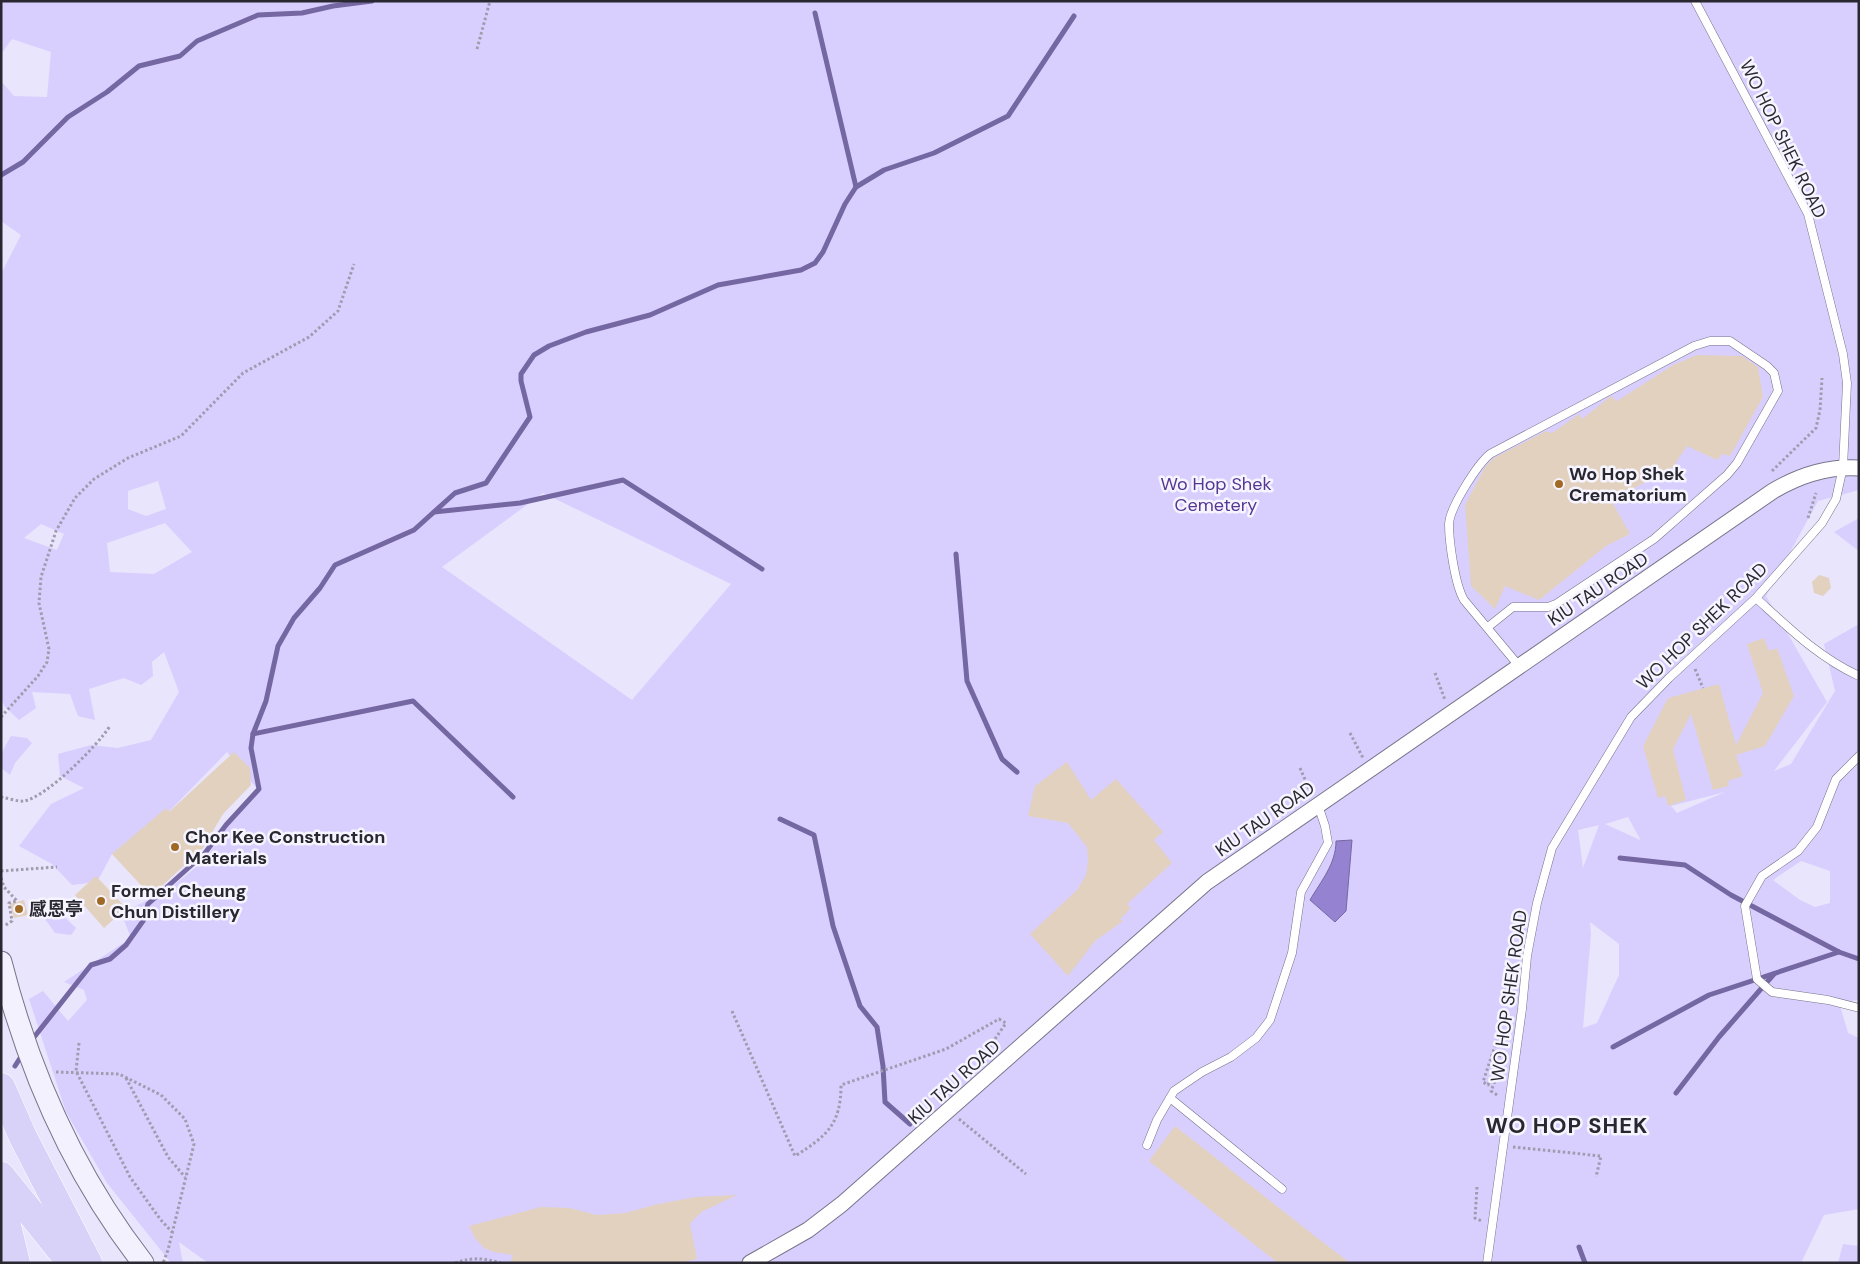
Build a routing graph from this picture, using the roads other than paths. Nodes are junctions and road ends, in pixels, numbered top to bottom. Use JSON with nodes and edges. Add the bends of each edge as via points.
{"nodes":[{"id":1,"x":1695,"y":1,"type":"edge"},
{"id":2,"x":1843,"y":467,"type":"junction"},
{"id":3,"x":1859,"y":468,"type":"edge"},
{"id":4,"x":1756,"y":598,"type":"junction"},
{"id":5,"x":1488,"y":627,"type":"junction"},
{"id":6,"x":1519,"y":666,"type":"junction"},
{"id":7,"x":1859,"y":676,"type":"edge"},
{"id":8,"x":1859,"y":756,"type":"edge"},
{"id":9,"x":1315,"y":799,"type":"junction"},
{"id":10,"x":1,"y":962,"type":"edge"},
{"id":11,"x":1859,"y":1008,"type":"edge"},
{"id":12,"x":1,"y":1087,"type":"edge"},
{"id":13,"x":1170,"y":1098,"type":"junction"},
{"id":14,"x":1147,"y":1145,"type":"dead end"},
{"id":15,"x":1,"y":1176,"type":"edge"},
{"id":16,"x":1282,"y":1189,"type":"dead end"},
{"id":17,"x":1,"y":1201,"type":"edge"},
{"id":18,"x":16,"y":1263,"type":"edge"},
{"id":19,"x":71,"y":1263,"type":"edge"},
{"id":20,"x":88,"y":1263,"type":"edge"},
{"id":21,"x":143,"y":1263,"type":"edge"},
{"id":22,"x":750,"y":1263,"type":"edge"},
{"id":23,"x":1487,"y":1263,"type":"edge"}],
"edges":[{"from":1,"to":2,"type":"lane","name":"WO HOP SHEK ROAD","via":[[1808,214],[1843,354],[1847,383]]},
{"from":2,"to":3,"type":"street","name":"KIU TAU ROAD"},
{"from":2,"to":4,"type":"lane","name":"WO HOP SHEK ROAD","via":[[1833,508]]},
{"from":2,"to":6,"type":"street","name":"KIU TAU ROAD","via":[[1814,472],[1773,491]]},
{"from":4,"to":7,"type":"lane","via":[[1812,649]]},
{"from":4,"to":23,"type":"lane","name":"WO HOP SHEK ROAD","via":[[1669,678],[1632,717],[1552,848],[1527,956]]},
{"from":5,"to":5,"type":"lane","via":[[1458,588],[1449,524],[1452,512],[1486,457],[1694,346],[1710,341],[1730,342],[1774,373],[1778,392],[1727,475],[1654,539],[1556,604],[1512,608]]},
{"from":5,"to":6,"type":"lane"},
{"from":6,"to":9,"type":"street","name":"KIU TAU ROAD"},
{"from":8,"to":11,"type":"lane","via":[[1836,779],[1817,827],[1798,851],[1762,876],[1745,906],[1757,979],[1772,992]]},
{"from":9,"to":13,"type":"lane","via":[[1328,843],[1301,892],[1292,952],[1270,1020],[1256,1038],[1174,1091]]},
{"from":9,"to":22,"type":"street","name":"KIU TAU ROAD","via":[[1207,882],[842,1204],[808,1230]]},
{"from":10,"to":21,"type":"main road","via":[[31,1061],[54,1118],[103,1207]]},
{"from":12,"to":20,"type":"highway"},
{"from":13,"to":14,"type":"lane","via":[[1156,1120]]},
{"from":13,"to":16,"type":"lane"},
{"from":15,"to":19,"type":"highway"},
{"from":17,"to":18,"type":"highway"}]}
